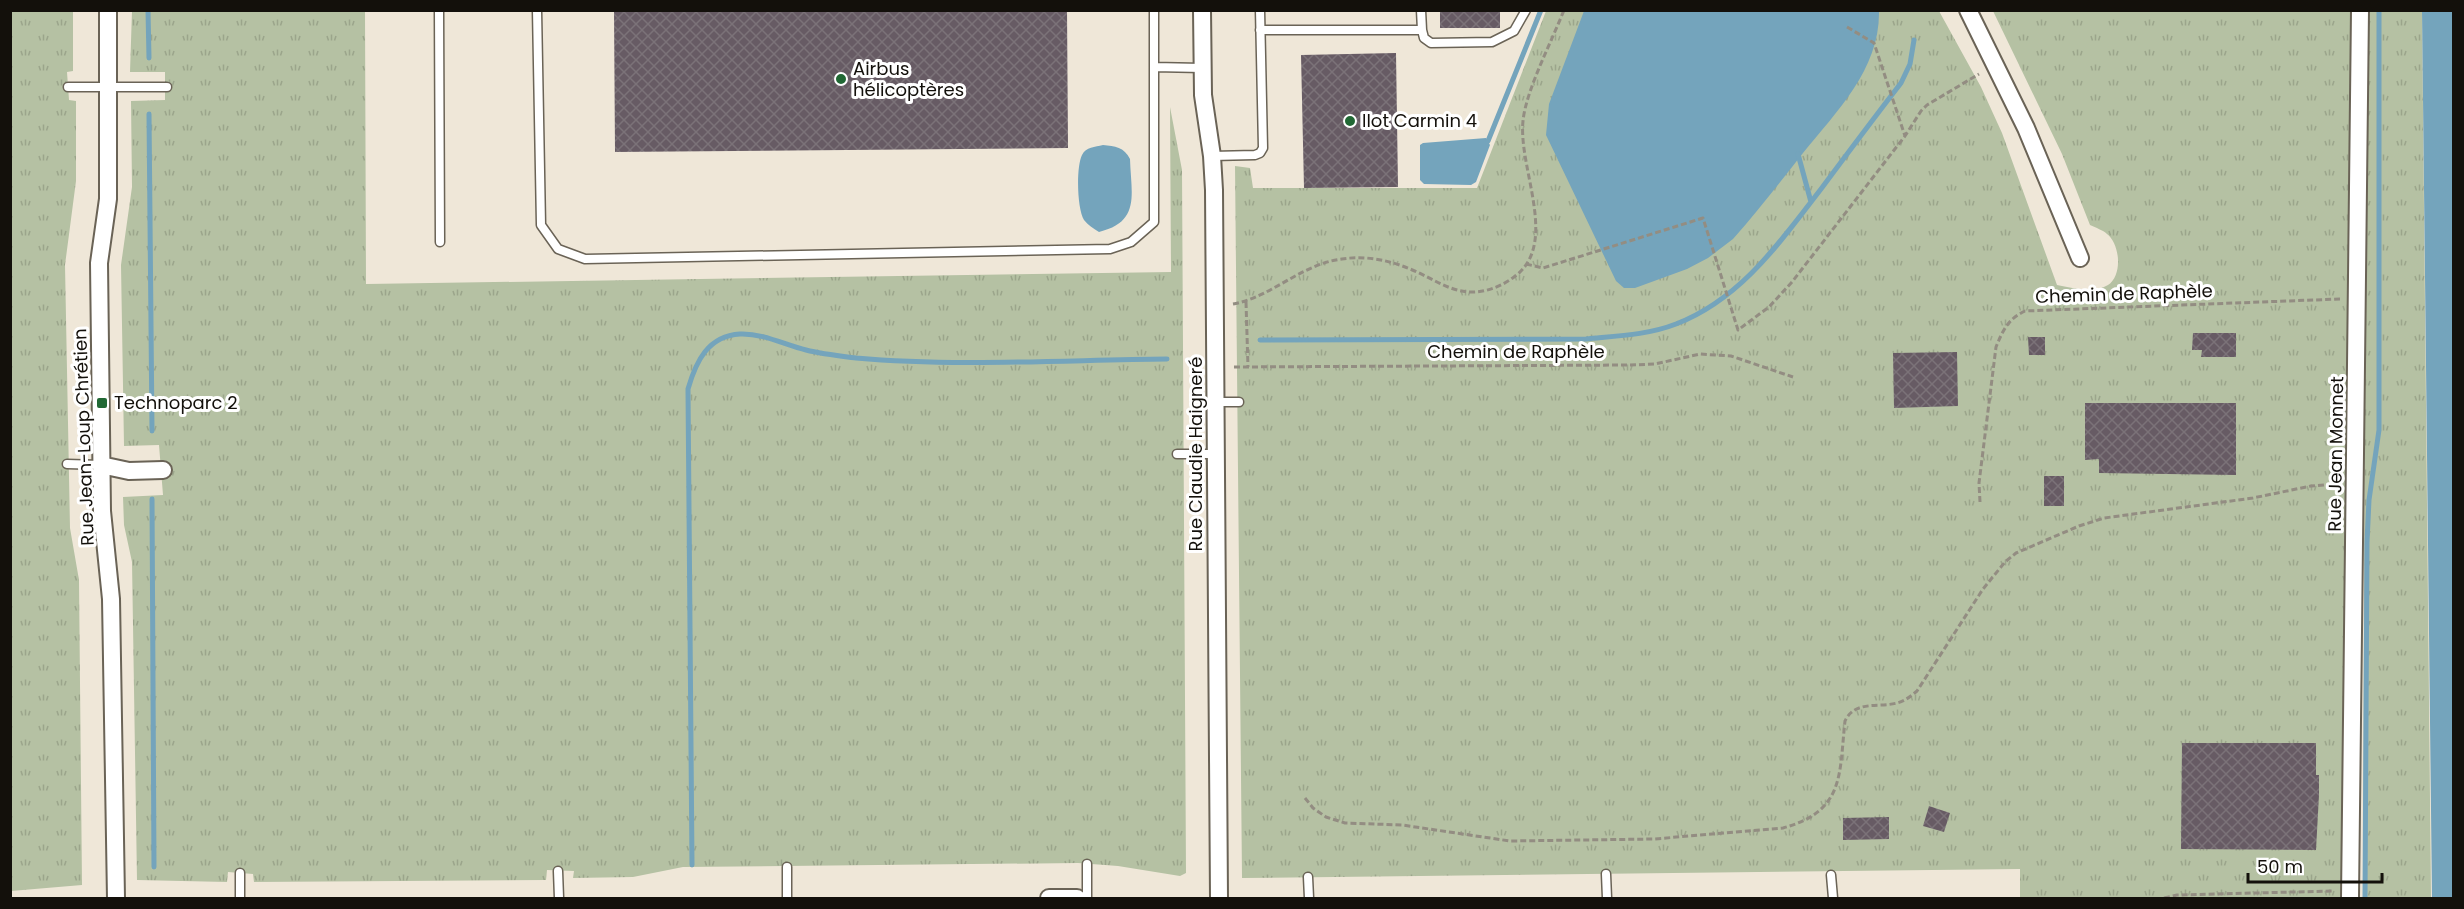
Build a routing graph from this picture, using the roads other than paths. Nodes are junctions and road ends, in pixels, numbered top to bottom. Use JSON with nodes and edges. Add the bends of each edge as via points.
{"nodes":[{"id":1,"x":108,"y":10,"type":"edge"},
{"id":2,"x":438,"y":10,"type":"edge"},
{"id":3,"x":537,"y":10,"type":"edge"},
{"id":4,"x":1154,"y":10,"type":"edge"},
{"id":5,"x":1202,"y":10,"type":"edge"},
{"id":6,"x":1260,"y":10,"type":"edge"},
{"id":7,"x":1421,"y":10,"type":"edge"},
{"id":8,"x":1526,"y":10,"type":"edge"},
{"id":9,"x":1968,"y":10,"type":"edge"},
{"id":10,"x":2360,"y":10,"type":"edge"},
{"id":11,"x":1260,"y":30,"type":"junction"},
{"id":12,"x":1422,"y":30,"type":"junction"},
{"id":13,"x":1154,"y":67,"type":"junction"},
{"id":14,"x":1202,"y":68,"type":"junction"},
{"id":15,"x":68,"y":87,"type":"dead end"},
{"id":16,"x":108,"y":87,"type":"junction"},
{"id":17,"x":167,"y":87,"type":"dead end"},
{"id":18,"x":1212,"y":156,"type":"junction"},
{"id":19,"x":440,"y":242,"type":"dead end"},
{"id":20,"x":2080,"y":258,"type":"dead end"},
{"id":21,"x":1215,"y":402,"type":"junction"},
{"id":22,"x":1239,"y":402,"type":"dead end"},
{"id":23,"x":1177,"y":454,"type":"dead end"},
{"id":24,"x":1216,"y":454,"type":"junction"},
{"id":25,"x":67,"y":464,"type":"dead end"},
{"id":26,"x":102,"y":465,"type":"junction"},
{"id":27,"x":163,"y":470,"type":"dead end"},
{"id":28,"x":1087,"y":864,"type":"dead end"},
{"id":29,"x":787,"y":867,"type":"dead end"},
{"id":30,"x":558,"y":871,"type":"dead end"},
{"id":31,"x":240,"y":873,"type":"dead end"},
{"id":32,"x":1606,"y":874,"type":"dead end"},
{"id":33,"x":1831,"y":875,"type":"dead end"},
{"id":34,"x":1308,"y":877,"type":"dead end"},
{"id":35,"x":2350,"y":894,"type":"edge"},
{"id":36,"x":116,"y":898,"type":"edge"},
{"id":37,"x":240,"y":898,"type":"edge"},
{"id":38,"x":559,"y":898,"type":"edge"},
{"id":39,"x":787,"y":898,"type":"edge"},
{"id":40,"x":1049,"y":898,"type":"edge"},
{"id":41,"x":1077,"y":898,"type":"edge"},
{"id":42,"x":1087,"y":898,"type":"edge"},
{"id":43,"x":1219,"y":898,"type":"edge"},
{"id":44,"x":1309,"y":898,"type":"edge"},
{"id":45,"x":1607,"y":898,"type":"edge"},
{"id":46,"x":1833,"y":898,"type":"edge"}],
"edges":[{"from":1,"to":16,"type":"street","name":"Rue Jean-Loup Chrétien"},
{"from":2,"to":19,"type":"lane"},
{"from":3,"to":13,"type":"lane","via":[[541,225],[558,249],[585,259],[1120,246],[1131,242],[1154,222]]},
{"from":4,"to":13,"type":"lane"},
{"from":5,"to":14,"type":"street","name":"Rue Claudie Haigneré"},
{"from":6,"to":11,"type":"lane"},
{"from":7,"to":12,"type":"lane"},
{"from":8,"to":12,"type":"lane","via":[[1514,31],[1492,42],[1431,43]]},
{"from":9,"to":20,"type":"street","via":[[2026,128]]},
{"from":10,"to":35,"type":"street","name":"Rue Jean Monnet"},
{"from":11,"to":12,"type":"lane"},
{"from":11,"to":18,"type":"lane","via":[[1263,147],[1255,155]]},
{"from":13,"to":14,"type":"lane"},
{"from":14,"to":18,"type":"street","name":"Rue Claudie Haigneré"},
{"from":15,"to":16,"type":"lane"},
{"from":16,"to":17,"type":"lane"},
{"from":16,"to":26,"type":"street","name":"Rue Jean-Loup Chrétien","via":[[108,199],[99,263]]},
{"from":18,"to":21,"type":"street","name":"Rue Claudie Haigneré"},
{"from":21,"to":22,"type":"lane"},
{"from":21,"to":24,"type":"street","name":"Rue Claudie Haigneré"},
{"from":23,"to":24,"type":"lane"},
{"from":24,"to":43,"type":"street","name":"Rue Claudie Haigneré"},
{"from":25,"to":26,"type":"lane"},
{"from":26,"to":27,"type":"street","via":[[129,471]]},
{"from":26,"to":36,"type":"street","name":"Rue Jean-Loup Chrétien","via":[[102,511],[111,599]]},
{"from":28,"to":42,"type":"lane"},
{"from":29,"to":39,"type":"lane"},
{"from":30,"to":38,"type":"lane"},
{"from":31,"to":37,"type":"lane"},
{"from":32,"to":45,"type":"lane"},
{"from":33,"to":46,"type":"lane"},
{"from":34,"to":44,"type":"lane"},
{"from":40,"to":41,"type":"street"}]}
